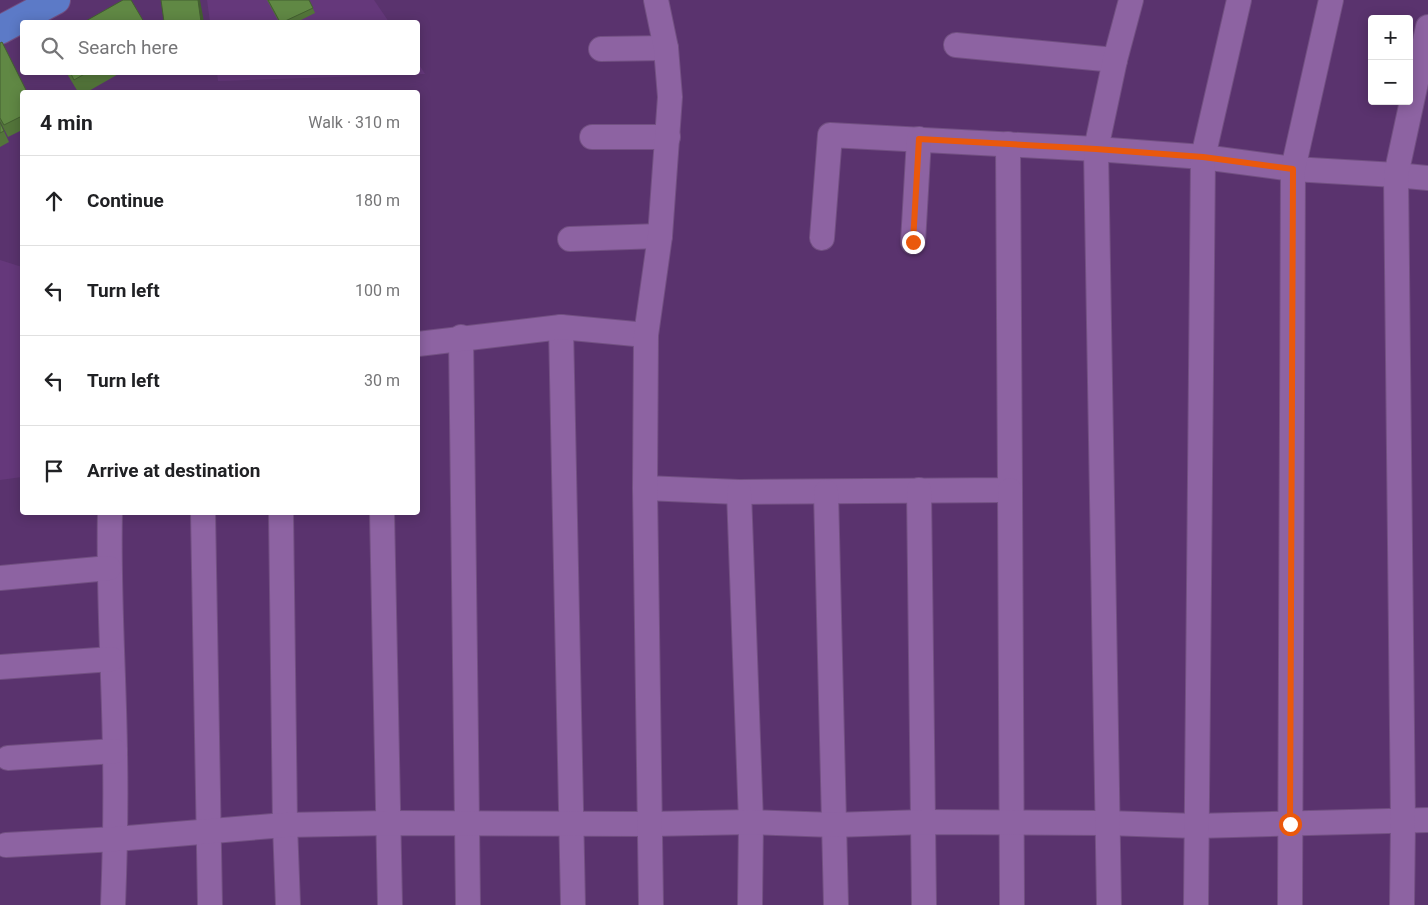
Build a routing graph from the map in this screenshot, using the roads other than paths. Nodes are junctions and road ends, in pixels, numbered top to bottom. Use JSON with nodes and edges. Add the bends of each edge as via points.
{"nodes":[{"id":1,"x":56,"y":0,"type":"edge"},
{"id":2,"x":656,"y":0,"type":"edge"},
{"id":3,"x":1131,"y":0,"type":"edge"},
{"id":4,"x":1239,"y":0,"type":"edge"},
{"id":5,"x":1331,"y":0,"type":"edge"},
{"id":6,"x":1428,"y":27,"type":"edge"},
{"id":7,"x":0,"y":30,"type":"edge"},
{"id":8,"x":956,"y":45,"type":"dead end"},
{"id":9,"x":666,"y":48,"type":"junction"},
{"id":10,"x":601,"y":50,"type":"dead end"},
{"id":11,"x":1115,"y":60,"type":"junction"},
{"id":12,"x":668,"y":137,"type":"junction"},
{"id":13,"x":592,"y":138,"type":"dead end"},
{"id":14,"x":919,"y":139,"type":"junction"},
{"id":15,"x":1008,"y":144,"type":"junction"},
{"id":16,"x":1096,"y":149,"type":"junction"},
{"id":17,"x":1203,"y":157,"type":"junction"},
{"id":18,"x":1293,"y":169,"type":"junction"},
{"id":19,"x":1396,"y":175,"type":"junction"},
{"id":20,"x":1428,"y":178,"type":"edge"},
{"id":21,"x":660,"y":236,"type":"junction"},
{"id":22,"x":570,"y":238,"type":"dead end"},
{"id":23,"x":822,"y":238,"type":"dead end"},
{"id":24,"x":913,"y":242,"type":"dead end"},
{"id":25,"x":561,"y":327,"type":"junction"},
{"id":26,"x":646,"y":335,"type":"junction"},
{"id":27,"x":461,"y":337,"type":"junction"},
{"id":28,"x":420,"y":344,"type":"edge"},
{"id":29,"x":645,"y":488,"type":"junction"},
{"id":30,"x":919,"y":490,"type":"junction"},
{"id":31,"x":1010,"y":490,"type":"junction"},
{"id":32,"x":739,"y":492,"type":"junction"},
{"id":33,"x":826,"y":492,"type":"junction"},
{"id":34,"x":110,"y":515,"type":"edge"},
{"id":35,"x":203,"y":515,"type":"edge"},
{"id":36,"x":281,"y":515,"type":"edge"},
{"id":37,"x":382,"y":515,"type":"edge"},
{"id":38,"x":109,"y":568,"type":"junction"},
{"id":39,"x":0,"y":578,"type":"edge"},
{"id":40,"x":112,"y":659,"type":"junction"},
{"id":41,"x":0,"y":667,"type":"edge"},
{"id":42,"x":115,"y":751,"type":"junction"},
{"id":43,"x":8,"y":758,"type":"dead end"},
{"id":44,"x":1428,"y":820,"type":"edge"},
{"id":45,"x":751,"y":822,"type":"junction"},
{"id":46,"x":923,"y":822,"type":"junction"},
{"id":47,"x":1011,"y":822,"type":"junction"},
{"id":48,"x":1403,"y":822,"type":"junction"},
{"id":49,"x":389,"y":823,"type":"junction"},
{"id":50,"x":1107,"y":823,"type":"junction"},
{"id":51,"x":467,"y":824,"type":"junction"},
{"id":52,"x":650,"y":824,"type":"junction"},
{"id":53,"x":1290,"y":824,"type":"junction"},
{"id":54,"x":285,"y":825,"type":"junction"},
{"id":55,"x":571,"y":825,"type":"junction"},
{"id":56,"x":834,"y":825,"type":"junction"},
{"id":57,"x":1196,"y":826,"type":"junction"},
{"id":58,"x":210,"y":830,"type":"junction"},
{"id":59,"x":116,"y":839,"type":"junction"},
{"id":60,"x":6,"y":845,"type":"dead end"},
{"id":61,"x":113,"y":905,"type":"edge"},
{"id":62,"x":210,"y":905,"type":"edge"},
{"id":63,"x":288,"y":905,"type":"edge"},
{"id":64,"x":390,"y":905,"type":"edge"},
{"id":65,"x":468,"y":905,"type":"edge"},
{"id":66,"x":573,"y":905,"type":"edge"},
{"id":67,"x":650,"y":905,"type":"edge"},
{"id":68,"x":750,"y":905,"type":"edge"},
{"id":69,"x":836,"y":905,"type":"edge"},
{"id":70,"x":924,"y":905,"type":"edge"},
{"id":71,"x":1012,"y":905,"type":"edge"},
{"id":72,"x":1109,"y":905,"type":"edge"},
{"id":73,"x":1196,"y":905,"type":"edge"},
{"id":74,"x":1290,"y":905,"type":"edge"},
{"id":75,"x":1402,"y":905,"type":"edge"}],
"edges":[{"from":1,"to":7,"type":"main road"},
{"from":2,"to":9,"type":"street"},
{"from":3,"to":11,"type":"street"},
{"from":4,"to":17,"type":"street"},
{"from":5,"to":18,"type":"street"},
{"from":6,"to":19,"type":"street"},
{"from":8,"to":11,"type":"street"},
{"from":9,"to":10,"type":"street"},
{"from":9,"to":12,"type":"street","via":[[670,97]]},
{"from":11,"to":16,"type":"street"},
{"from":12,"to":13,"type":"street"},
{"from":12,"to":21,"type":"street"},
{"from":14,"to":15,"type":"street"},
{"from":14,"to":23,"type":"street","via":[[830,135]]},
{"from":14,"to":24,"type":"street"},
{"from":15,"to":16,"type":"street"},
{"from":15,"to":31,"type":"street"},
{"from":16,"to":17,"type":"street"},
{"from":16,"to":50,"type":"street"},
{"from":17,"to":18,"type":"street"},
{"from":17,"to":57,"type":"street"},
{"from":18,"to":19,"type":"street"},
{"from":18,"to":53,"type":"street"},
{"from":19,"to":20,"type":"street"},
{"from":19,"to":48,"type":"street"},
{"from":21,"to":22,"type":"street"},
{"from":21,"to":26,"type":"street"},
{"from":25,"to":26,"type":"street"},
{"from":25,"to":27,"type":"street"},
{"from":25,"to":55,"type":"street"},
{"from":26,"to":29,"type":"street"},
{"from":27,"to":28,"type":"street"},
{"from":27,"to":51,"type":"street"},
{"from":29,"to":32,"type":"street"},
{"from":29,"to":52,"type":"street"},
{"from":30,"to":31,"type":"street"},
{"from":30,"to":33,"type":"street"},
{"from":30,"to":46,"type":"street"},
{"from":31,"to":47,"type":"street"},
{"from":32,"to":33,"type":"street"},
{"from":32,"to":45,"type":"street"},
{"from":33,"to":56,"type":"street"},
{"from":34,"to":38,"type":"street"},
{"from":35,"to":58,"type":"street"},
{"from":36,"to":54,"type":"street"},
{"from":37,"to":49,"type":"street"},
{"from":38,"to":39,"type":"street"},
{"from":38,"to":40,"type":"street"},
{"from":40,"to":41,"type":"street"},
{"from":40,"to":42,"type":"street"},
{"from":42,"to":43,"type":"street"},
{"from":42,"to":59,"type":"street"},
{"from":44,"to":48,"type":"street"},
{"from":45,"to":52,"type":"street"},
{"from":45,"to":56,"type":"street"},
{"from":45,"to":68,"type":"street"},
{"from":46,"to":47,"type":"street"},
{"from":46,"to":56,"type":"street"},
{"from":46,"to":70,"type":"street"},
{"from":47,"to":50,"type":"street"},
{"from":47,"to":71,"type":"street"},
{"from":48,"to":53,"type":"street"},
{"from":48,"to":75,"type":"street"},
{"from":49,"to":51,"type":"street"},
{"from":49,"to":54,"type":"street"},
{"from":49,"to":64,"type":"street"},
{"from":50,"to":57,"type":"street"},
{"from":50,"to":72,"type":"street"},
{"from":51,"to":55,"type":"street"},
{"from":51,"to":65,"type":"street"},
{"from":52,"to":55,"type":"street"},
{"from":52,"to":67,"type":"street"},
{"from":53,"to":57,"type":"street"},
{"from":53,"to":74,"type":"street"},
{"from":54,"to":58,"type":"street"},
{"from":54,"to":63,"type":"street"},
{"from":55,"to":66,"type":"street"},
{"from":56,"to":69,"type":"street"},
{"from":57,"to":73,"type":"street"},
{"from":58,"to":59,"type":"street"},
{"from":58,"to":62,"type":"street"},
{"from":59,"to":60,"type":"street"},
{"from":59,"to":61,"type":"street"}]}
